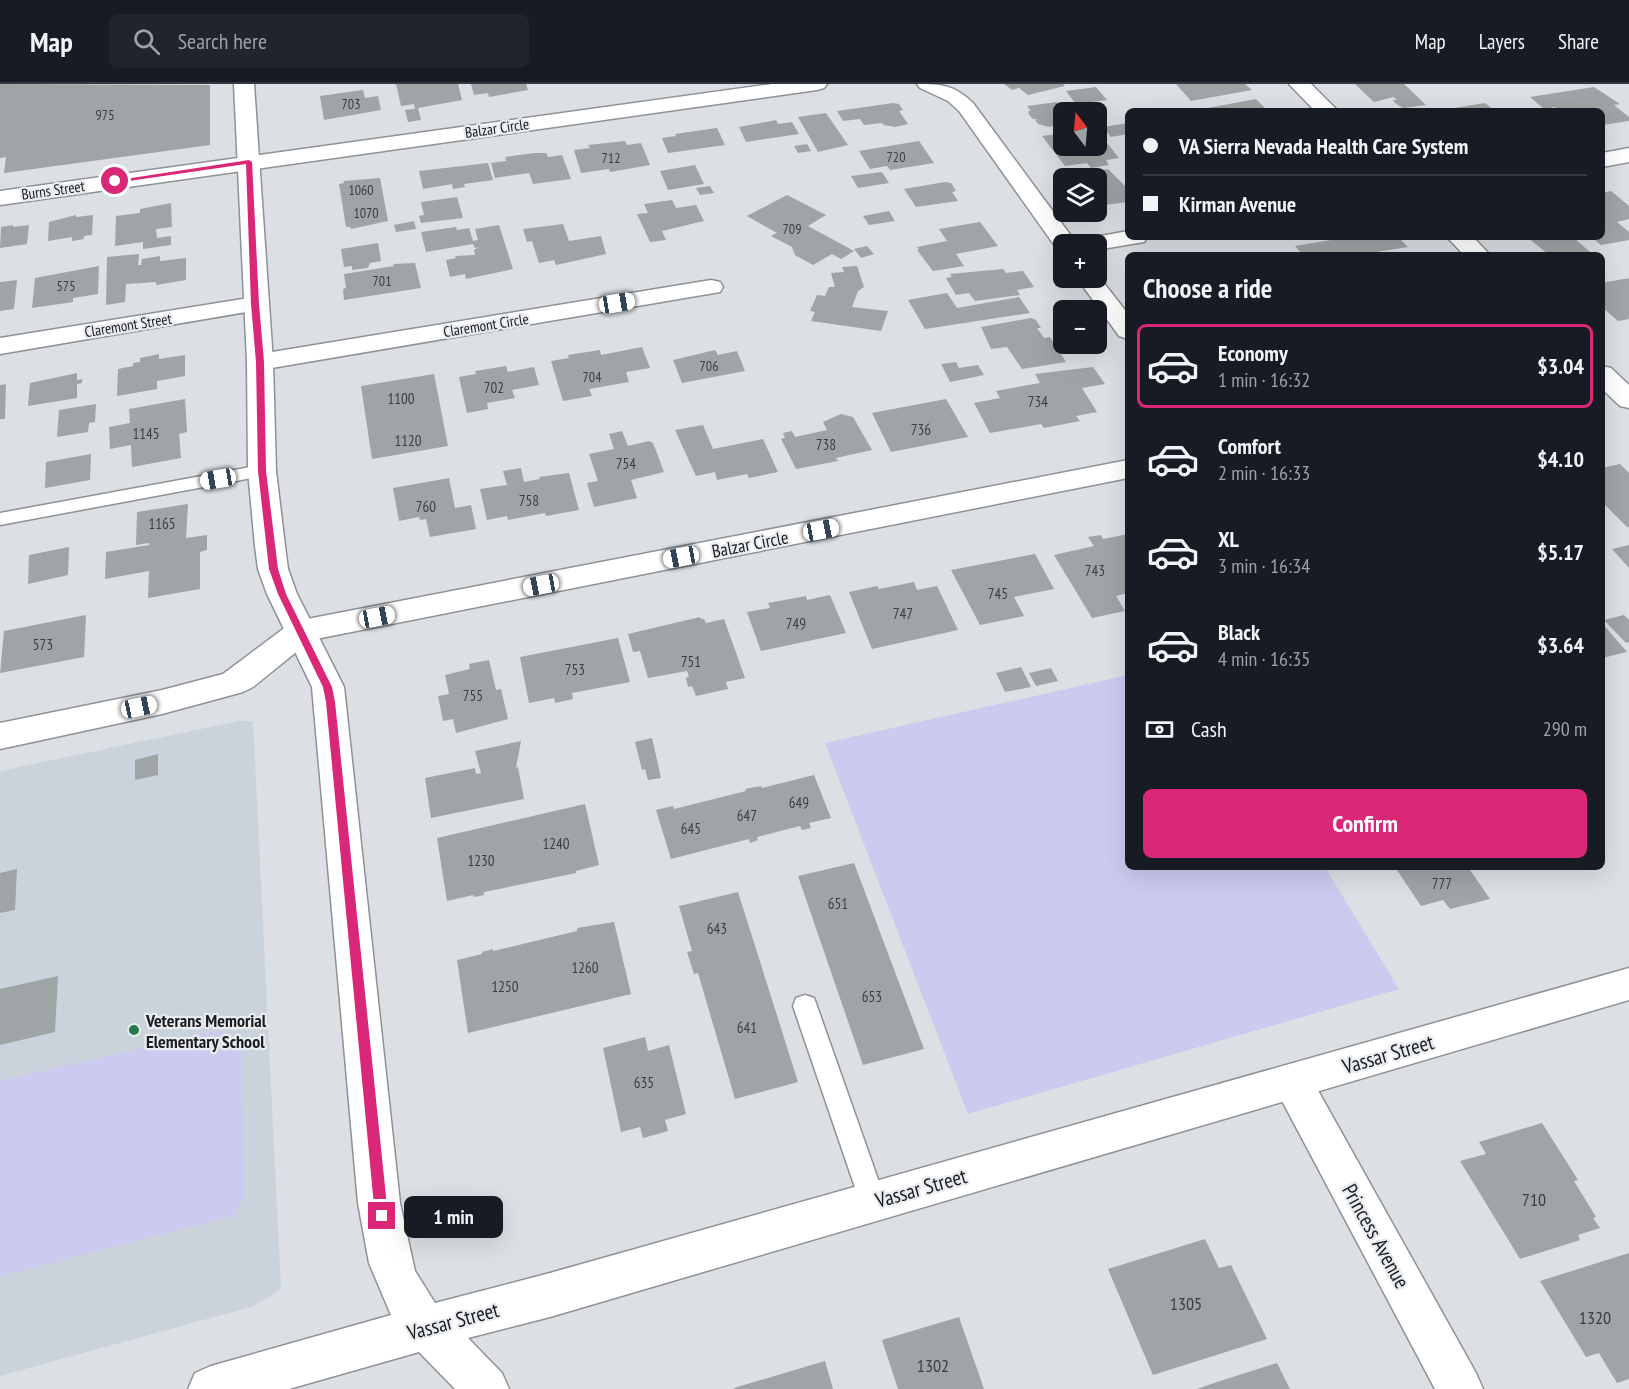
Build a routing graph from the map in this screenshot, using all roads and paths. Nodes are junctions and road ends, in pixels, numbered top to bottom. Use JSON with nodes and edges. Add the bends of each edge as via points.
{"nodes":[{"id":1,"x":244,"y":84,"type":"edge"},
{"id":2,"x":817,"y":84,"type":"edge"},
{"id":3,"x":927,"y":84,"type":"edge"},
{"id":4,"x":1299,"y":84,"type":"edge"},
{"id":5,"x":1324,"y":108,"type":"edge"},
{"id":6,"x":1629,"y":155,"type":"edge"},
{"id":7,"x":1605,"y":159,"type":"edge"},
{"id":8,"x":249,"y":162,"type":"junction"},
{"id":9,"x":0,"y":198,"type":"edge"},
{"id":10,"x":1058,"y":234,"type":"edge"},
{"id":11,"x":1125,"y":239,"type":"edge"},
{"id":12,"x":1462,"y":240,"type":"edge"},
{"id":13,"x":1107,"y":242,"type":"edge"},
{"id":14,"x":1475,"y":252,"type":"edge"},
{"id":15,"x":711,"y":287,"type":"dead end"},
{"id":16,"x":1096,"y":288,"type":"edge"},
{"id":17,"x":255,"y":304,"type":"junction"},
{"id":18,"x":1125,"y":327,"type":"edge"},
{"id":19,"x":0,"y":346,"type":"edge"},
{"id":20,"x":260,"y":362,"type":"junction"},
{"id":21,"x":1605,"y":377,"type":"edge"},
{"id":22,"x":1629,"y":400,"type":"edge"},
{"id":23,"x":1125,"y":470,"type":"edge"},
{"id":24,"x":262,"y":471,"type":"junction"},
{"id":25,"x":0,"y":519,"type":"edge"},
{"id":26,"x":302,"y":631,"type":"junction"},
{"id":27,"x":0,"y":736,"type":"edge"},
{"id":28,"x":1629,"y":984,"type":"edge"},
{"id":29,"x":805,"y":1006,"type":"dead end"},
{"id":30,"x":1292,"y":1082,"type":"junction"},
{"id":31,"x":873,"y":1202,"type":"junction"},
{"id":32,"x":428,"y":1327,"type":"junction"},
{"id":33,"x":211,"y":1389,"type":"edge"},
{"id":34,"x":486,"y":1389,"type":"edge"},
{"id":35,"x":1460,"y":1389,"type":"edge"}],
"edges":[{"from":1,"to":8,"type":"street"},
{"from":2,"to":8,"type":"street","name":"Balzar Circle"},
{"from":3,"to":10,"type":"street","via":[[955,97],[966,107]]},
{"from":4,"to":5,"type":"street"},
{"from":6,"to":7,"type":"street"},
{"from":8,"to":9,"type":"street","name":"Burns Street"},
{"from":8,"to":17,"type":"street"},
{"from":11,"to":13,"type":"street"},
{"from":12,"to":14,"type":"street"},
{"from":15,"to":20,"type":"street","name":"Claremont Circle"},
{"from":16,"to":18,"type":"street"},
{"from":17,"to":19,"type":"street","name":"Claremont Street"},
{"from":17,"to":20,"type":"street"},
{"from":20,"to":24,"type":"street"},
{"from":21,"to":22,"type":"street"},
{"from":23,"to":26,"type":"street","name":"Balzar Circle"},
{"from":24,"to":25,"type":"lane"},
{"from":24,"to":26,"type":"street","via":[[273,569]]},
{"from":26,"to":27,"type":"street","via":[[232,684]]},
{"from":26,"to":32,"type":"street","via":[[328,687],[380,1203],[389,1258],[405,1297]]},
{"from":28,"to":30,"type":"street","name":"Vassar Street"},
{"from":29,"to":31,"type":"lane"},
{"from":30,"to":31,"type":"street","name":"Vassar Street"},
{"from":30,"to":35,"type":"street","name":"Princess Avenue"},
{"from":31,"to":32,"type":"street","name":"Vassar Street"},
{"from":32,"to":33,"type":"street","name":"Vassar Street"},
{"from":32,"to":34,"type":"street"}]}
